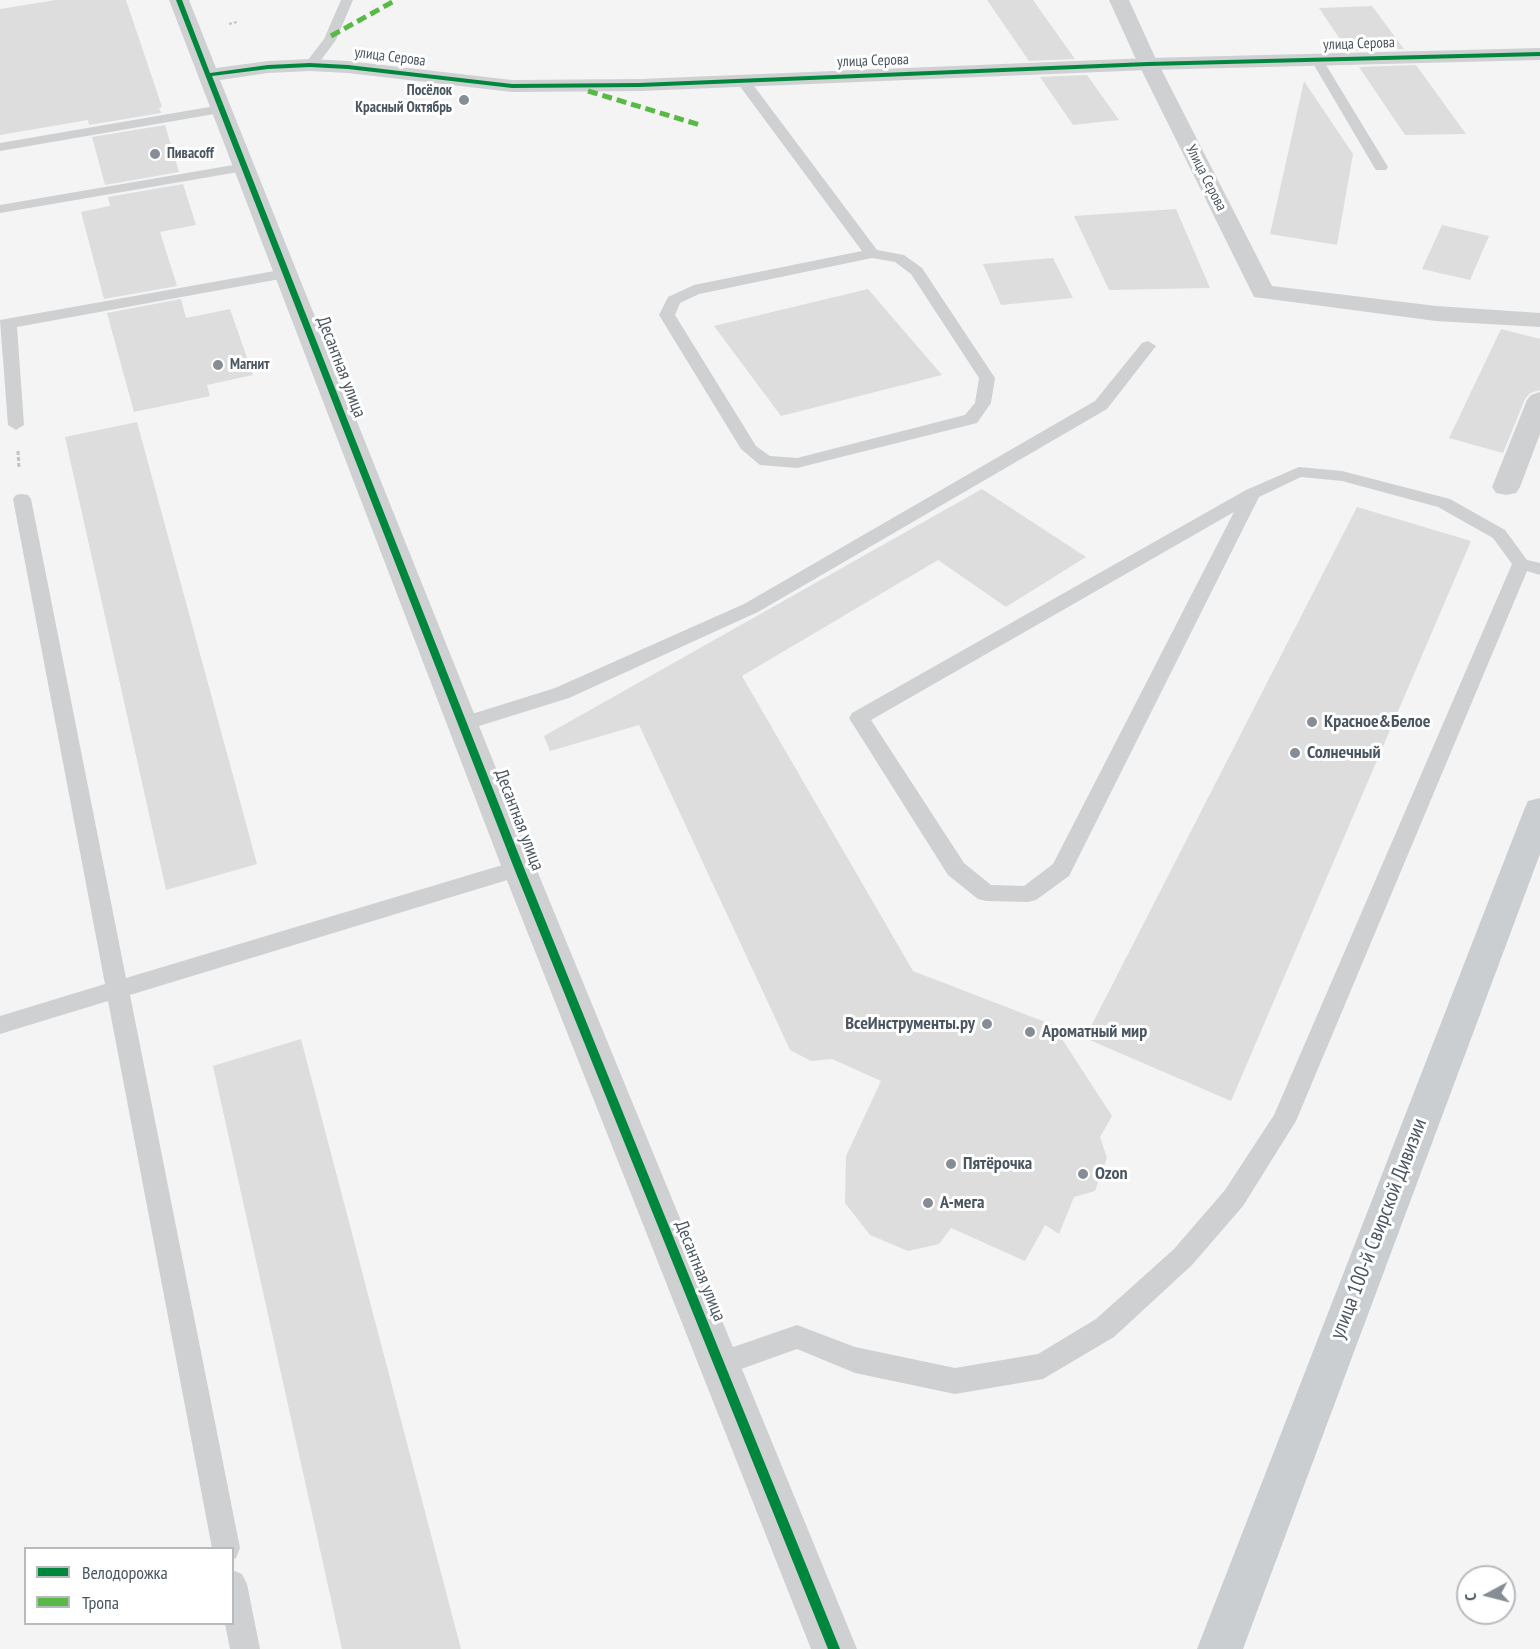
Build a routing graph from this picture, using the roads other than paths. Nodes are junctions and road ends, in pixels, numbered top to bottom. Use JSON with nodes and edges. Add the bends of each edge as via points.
{"nodes":[{"id":1,"x":179,"y":0,"type":"edge"},
{"id":2,"x":347,"y":0,"type":"edge"},
{"id":3,"x":1119,"y":0,"type":"edge"},
{"id":4,"x":1540,"y":54,"type":"edge"},
{"id":5,"x":1317,"y":60,"type":"junction"},
{"id":6,"x":1148,"y":64,"type":"junction"},
{"id":7,"x":310,"y":65,"type":"junction"},
{"id":8,"x":209,"y":75,"type":"junction"},
{"id":9,"x":743,"y":81,"type":"junction"},
{"id":10,"x":221,"y":109,"type":"junction"},
{"id":11,"x":0,"y":147,"type":"edge"},
{"id":12,"x":245,"y":167,"type":"junction"},
{"id":13,"x":1382,"y":167,"type":"dead end"},
{"id":14,"x":0,"y":209,"type":"edge"},
{"id":15,"x":872,"y":254,"type":"junction"},
{"id":16,"x":286,"y":274,"type":"junction"},
{"id":17,"x":1540,"y":320,"type":"edge"},
{"id":18,"x":4,"y":324,"type":"edge"},
{"id":19,"x":1148,"y":346,"type":"dead end"},
{"id":20,"x":1540,"y":400,"type":"edge"},
{"id":21,"x":16,"y":425,"type":"road end"},
{"id":22,"x":1506,"y":487,"type":"dead end"},
{"id":23,"x":1252,"y":494,"type":"junction"},
{"id":24,"x":22,"y":499,"type":"road end"},
{"id":25,"x":1530,"y":567,"type":"edge"},
{"id":26,"x":463,"y":724,"type":"junction"},
{"id":27,"x":1540,"y":810,"type":"edge"},
{"id":28,"x":519,"y":868,"type":"junction"},
{"id":29,"x":118,"y":991,"type":"junction"},
{"id":30,"x":0,"y":1024,"type":"edge"},
{"id":31,"x":719,"y":1364,"type":"junction"},
{"id":32,"x":226,"y":1547,"type":"edge"},
{"id":33,"x":234,"y":1594,"type":"edge"},
{"id":34,"x":245,"y":1649,"type":"edge"},
{"id":35,"x":834,"y":1649,"type":"edge"},
{"id":36,"x":1220,"y":1649,"type":"edge"}],
"edges":[{"from":1,"to":8,"type":"street","name":"Десантная улица"},
{"from":2,"to":7,"type":"lane","via":[[330,40]]},
{"from":3,"to":6,"type":"street","name":"Улица Серова"},
{"from":4,"to":5,"type":"street","name":"улица Серова"},
{"from":5,"to":6,"type":"street","name":"улица Серова"},
{"from":5,"to":13,"type":"lane"},
{"from":6,"to":9,"type":"street","name":"улица Серова"},
{"from":6,"to":17,"type":"street","name":"Улица Серова","via":[[1263,292],[1380,307]]},
{"from":7,"to":8,"type":"street","name":"улица Серова"},
{"from":7,"to":9,"type":"street","name":"улица Серова","via":[[512,86]]},
{"from":8,"to":10,"type":"street","name":"Десантная улица"},
{"from":9,"to":15,"type":"lane"},
{"from":10,"to":11,"type":"lane"},
{"from":10,"to":12,"type":"street","name":"Десантная улица"},
{"from":12,"to":14,"type":"lane"},
{"from":12,"to":16,"type":"street","name":"Десантная улица"},
{"from":15,"to":15,"type":"lane","via":[[694,290],[673,300],[667,315],[750,449],[766,461],[797,463],[971,419],[983,403],[987,378],[917,271],[899,258]]},
{"from":16,"to":18,"type":"lane"},
{"from":16,"to":26,"type":"street","name":"Десантная улица"},
{"from":18,"to":21,"type":"lane"},
{"from":19,"to":26,"type":"lane","via":[[1101,405],[751,608],[561,693]]},
{"from":20,"to":22,"type":"street"},
{"from":23,"to":23,"type":"lane","via":[[859,718],[956,869],[987,893],[1028,894],[1061,870]]},
{"from":23,"to":25,"type":"lane","via":[[1299,472],[1342,476],[1444,503],[1499,534]]},
{"from":24,"to":29,"type":"lane"},
{"from":25,"to":31,"type":"lane","via":[[1284,1120],[1234,1197],[1182,1257],[1105,1328],[1043,1366],[955,1381],[855,1360],[797,1337]]},
{"from":26,"to":28,"type":"street","name":"Десантная улица"},
{"from":27,"to":36,"type":"main road","name":"улица 100-й Свирской Дивизии"},
{"from":28,"to":29,"type":"lane"},
{"from":28,"to":31,"type":"street","name":"Десантная улица"},
{"from":29,"to":30,"type":"lane"},
{"from":29,"to":32,"type":"lane"},
{"from":31,"to":35,"type":"street","name":"Десантная улица"},
{"from":33,"to":34,"type":"lane"}]}
